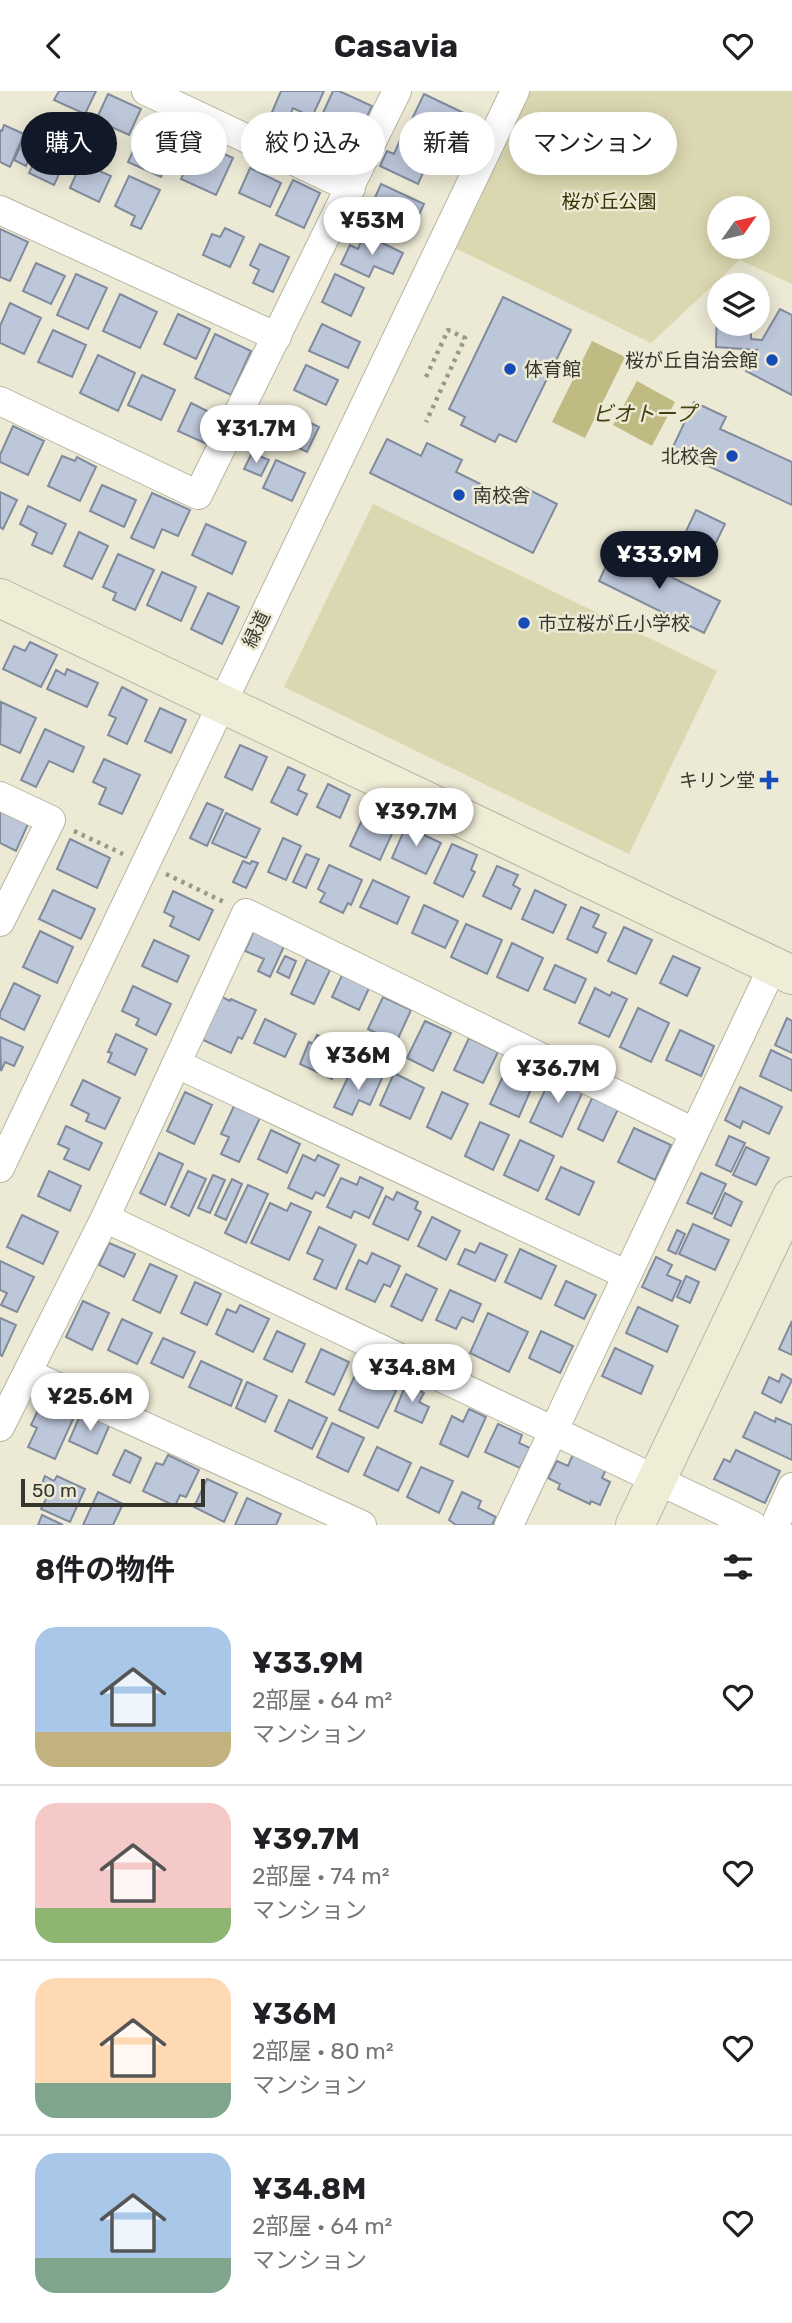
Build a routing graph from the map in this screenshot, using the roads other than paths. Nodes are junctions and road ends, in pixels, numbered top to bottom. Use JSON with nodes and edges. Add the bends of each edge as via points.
{"nodes":[{"id":1,"x":145,"y":91,"type":"edge"},
{"id":2,"x":397,"y":91,"type":"edge"},
{"id":3,"x":514,"y":91,"type":"edge"},
{"id":4,"x":351,"y":187,"type":"junction"},
{"id":5,"x":0,"y":211,"type":"edge"},
{"id":6,"x":277,"y":337,"type":"junction"},
{"id":7,"x":0,"y":401,"type":"edge"},
{"id":8,"x":0,"y":598,"type":"edge"},
{"id":9,"x":221,"y":703,"type":"junction"},
{"id":10,"x":0,"y":796,"type":"edge"},
{"id":11,"x":0,"y":922,"type":"edge"},
{"id":12,"x":783,"y":970,"type":"edge"},
{"id":13,"x":177,"y":1064,"type":"junction"},
{"id":14,"x":694,"y":1132,"type":"junction"},
{"id":15,"x":0,"y":1168,"type":"edge"},
{"id":16,"x":792,"y":1196,"type":"edge"},
{"id":17,"x":105,"y":1218,"type":"junction"},
{"id":18,"x":627,"y":1275,"type":"junction"},
{"id":19,"x":27,"y":1373,"type":"junction"},
{"id":20,"x":0,"y":1427,"type":"edge"},
{"id":21,"x":554,"y":1431,"type":"junction"},
{"id":22,"x":657,"y":1479,"type":"junction"},
{"id":23,"x":792,"y":1487,"type":"edge"},
{"id":24,"x":362,"y":1525,"type":"edge"},
{"id":25,"x":509,"y":1525,"type":"edge"},
{"id":26,"x":635,"y":1525,"type":"edge"},
{"id":27,"x":752,"y":1525,"type":"edge"},
{"id":28,"x":775,"y":1525,"type":"edge"}],
"edges":[{"from":1,"to":4,"type":"street"},
{"from":2,"to":4,"type":"street"},
{"from":3,"to":9,"type":"street","name":"緑道"},
{"from":4,"to":6,"type":"street"},
{"from":5,"to":6,"type":"street"},
{"from":6,"to":7,"type":"street","via":[[198,495]]},
{"from":8,"to":9,"type":"street"},
{"from":9,"to":12,"type":"street"},
{"from":9,"to":15,"type":"street","name":"緑道"},
{"from":10,"to":11,"type":"street","via":[[51,820]]},
{"from":12,"to":14,"type":"street"},
{"from":13,"to":14,"type":"street","via":[[246,913]]},
{"from":13,"to":17,"type":"street"},
{"from":13,"to":18,"type":"street"},
{"from":14,"to":18,"type":"street"},
{"from":16,"to":22,"type":"street"},
{"from":17,"to":19,"type":"street"},
{"from":17,"to":21,"type":"street"},
{"from":18,"to":21,"type":"street"},
{"from":19,"to":20,"type":"street"},
{"from":19,"to":24,"type":"street"},
{"from":21,"to":22,"type":"street"},
{"from":21,"to":25,"type":"street"},
{"from":22,"to":26,"type":"street"},
{"from":22,"to":27,"type":"street"},
{"from":23,"to":28,"type":"street"}]}
